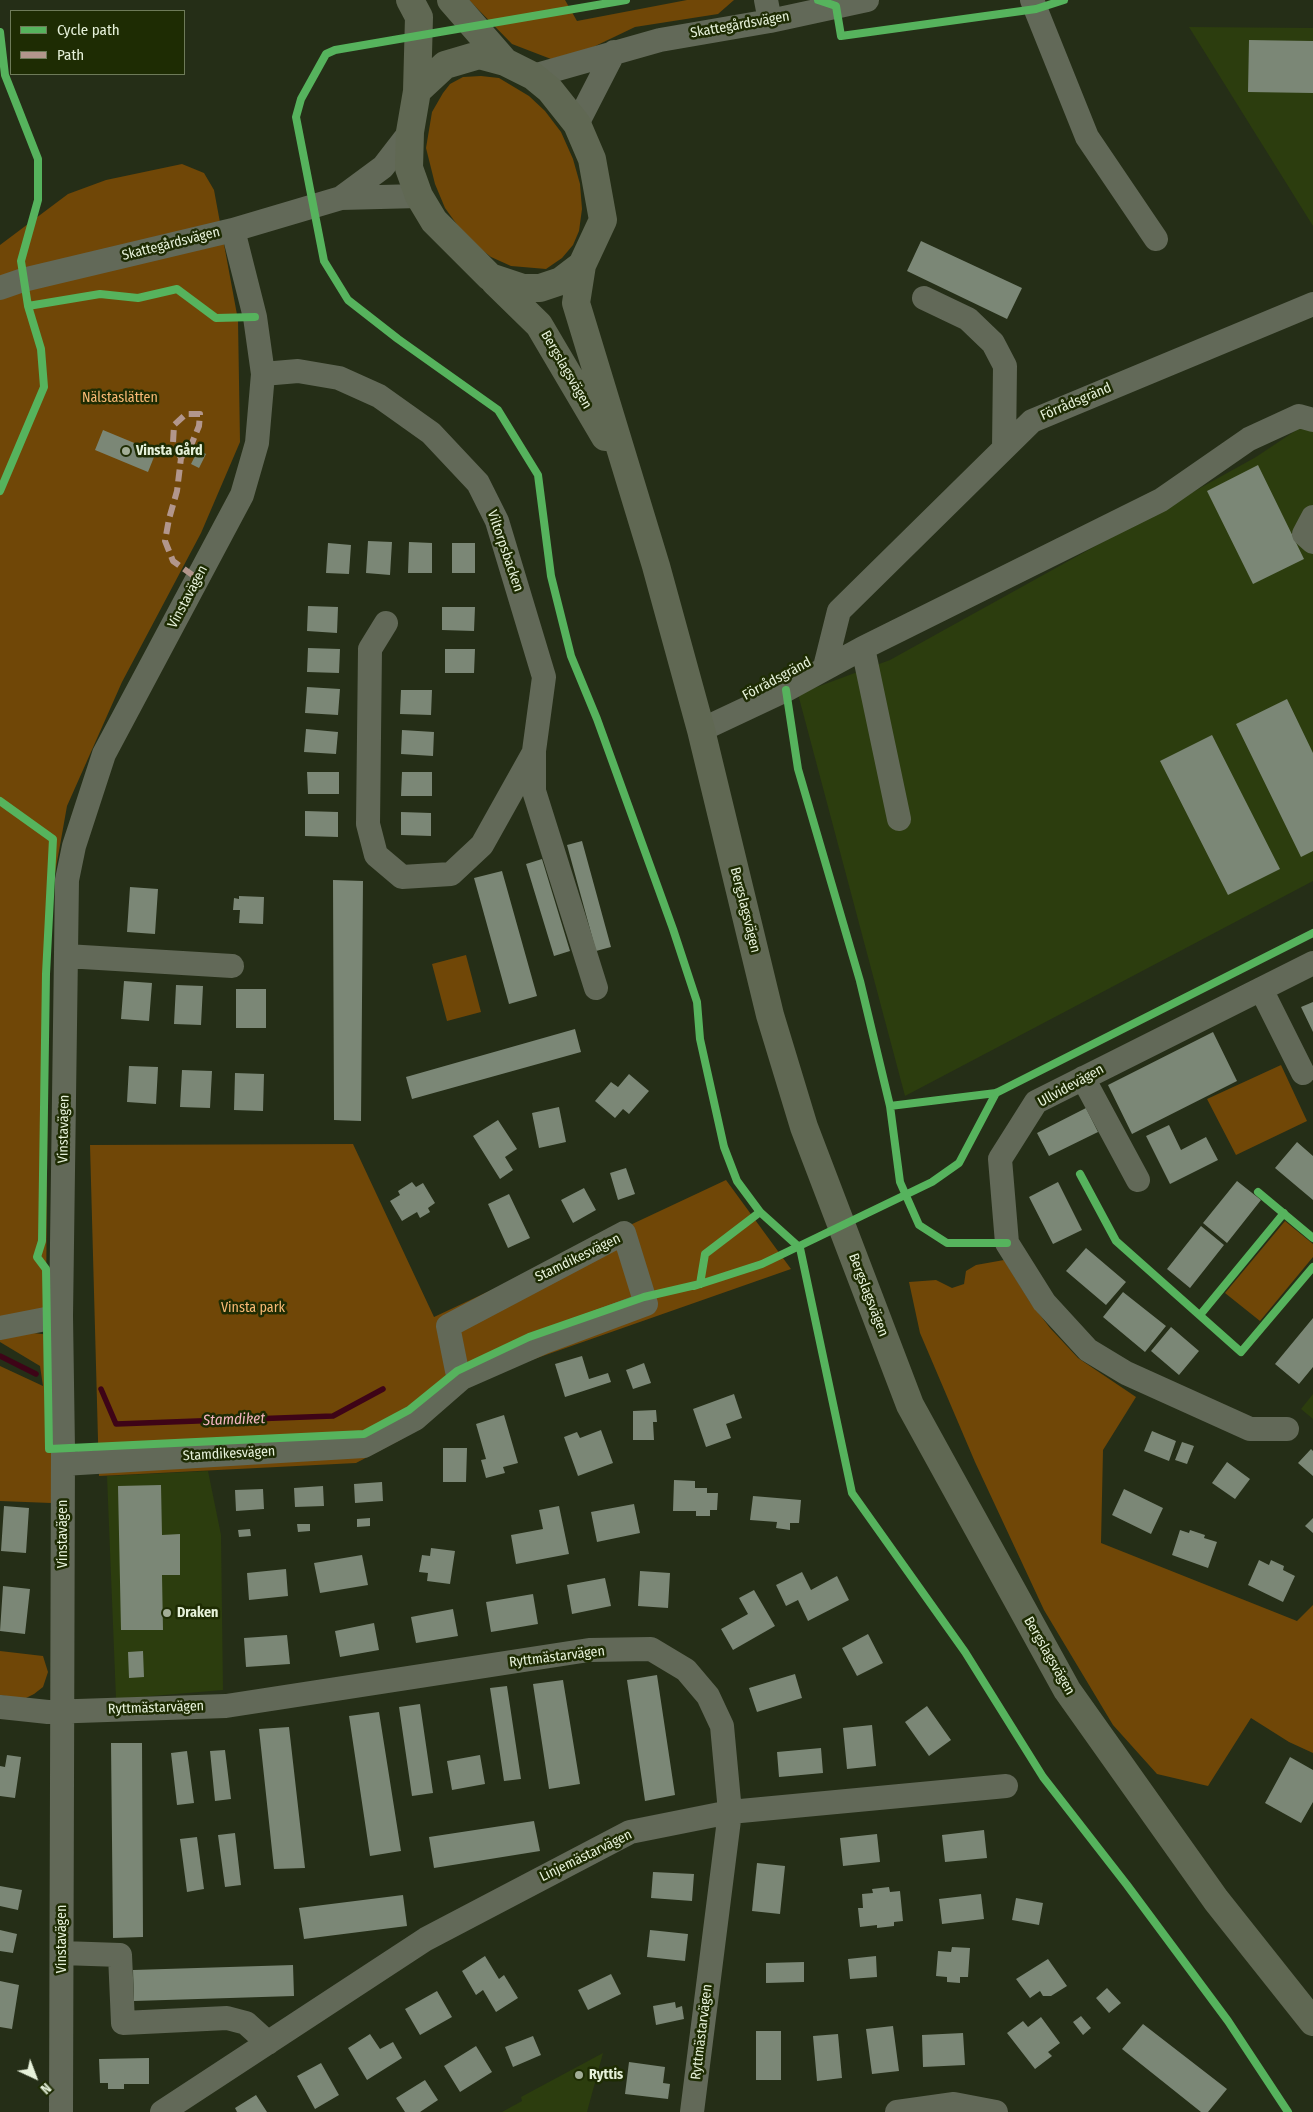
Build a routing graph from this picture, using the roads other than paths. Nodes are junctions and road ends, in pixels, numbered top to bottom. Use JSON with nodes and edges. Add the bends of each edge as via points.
{"nodes":[{"id":1,"x":410,"y":0,"type":"edge"},
{"id":2,"x":451,"y":0,"type":"edge"},
{"id":3,"x":867,"y":0,"type":"edge"},
{"id":4,"x":1032,"y":0,"type":"edge"},
{"id":5,"x":768,"y":10,"type":"edge"},
{"id":6,"x":614,"y":52,"type":"junction"},
{"id":7,"x":505,"y":62,"type":"junction"},
{"id":8,"x":533,"y":76,"type":"junction"},
{"id":9,"x":417,"y":92,"type":"junction"},
{"id":10,"x":577,"y":124,"type":"junction"},
{"id":11,"x":410,"y":132,"type":"junction"},
{"id":12,"x":419,"y":196,"type":"junction"},
{"id":13,"x":341,"y":198,"type":"junction"},
{"id":14,"x":233,"y":230,"type":"junction"},
{"id":15,"x":1156,"y":239,"type":"dead end"},
{"id":16,"x":582,"y":265,"type":"junction"},
{"id":17,"x":490,"y":278,"type":"junction"},
{"id":18,"x":0,"y":288,"type":"edge"},
{"id":19,"x":924,"y":298,"type":"dead end"},
{"id":20,"x":1313,"y":304,"type":"edge"},
{"id":21,"x":263,"y":374,"type":"junction"},
{"id":22,"x":1313,"y":420,"type":"edge"},
{"id":23,"x":1004,"y":448,"type":"junction"},
{"id":24,"x":627,"y":474,"type":"junction"},
{"id":25,"x":1313,"y":517,"type":"edge"},
{"id":26,"x":1313,"y":542,"type":"edge"},
{"id":27,"x":386,"y":623,"type":"dead end"},
{"id":28,"x":863,"y":648,"type":"junction"},
{"id":29,"x":825,"y":667,"type":"junction"},
{"id":30,"x":701,"y":730,"type":"junction"},
{"id":31,"x":534,"y":750,"type":"junction"},
{"id":32,"x":899,"y":819,"type":"dead end"},
{"id":33,"x":66,"y":956,"type":"junction"},
{"id":34,"x":1313,"y":963,"type":"edge"},
{"id":35,"x":232,"y":966,"type":"dead end"},
{"id":36,"x":596,"y":988,"type":"dead end"},
{"id":37,"x":1261,"y":989,"type":"junction"},
{"id":38,"x":1304,"y":1073,"type":"dead end"},
{"id":39,"x":1083,"y":1078,"type":"junction"},
{"id":40,"x":1138,"y":1180,"type":"dead end"},
{"id":41,"x":61,"y":1316,"type":"junction"},
{"id":42,"x":0,"y":1328,"type":"edge"},
{"id":43,"x":462,"y":1378,"type":"junction"},
{"id":44,"x":1287,"y":1428,"type":"dead end"},
{"id":45,"x":63,"y":1464,"type":"junction"},
{"id":46,"x":0,"y":1707,"type":"edge"},
{"id":47,"x":63,"y":1712,"type":"junction"},
{"id":48,"x":1006,"y":1786,"type":"dead end"},
{"id":49,"x":730,"y":1812,"type":"junction"},
{"id":50,"x":62,"y":1953,"type":"junction"},
{"id":51,"x":1313,"y":2022,"type":"edge"},
{"id":52,"x":268,"y":2043,"type":"junction"},
{"id":53,"x":62,"y":2112,"type":"edge"},
{"id":54,"x":162,"y":2112,"type":"edge"},
{"id":55,"x":692,"y":2112,"type":"edge"},
{"id":56,"x":897,"y":2112,"type":"edge"},
{"id":57,"x":996,"y":2112,"type":"edge"}],
"edges":[{"from":1,"to":9,"type":"main road","name":"Bergslagsvägen","via":[[419,17]]},
{"from":2,"to":7,"type":"main road","name":"Bergslagsvägen"},
{"from":3,"to":5,"type":"street","name":"Skattegårdsvägen"},
{"from":4,"to":15,"type":"street","via":[[1087,137]]},
{"from":5,"to":6,"type":"street","name":"Skattegårdsvägen"},
{"from":6,"to":8,"type":"street","name":"Skattegårdsvägen"},
{"from":6,"to":10,"type":"street"},
{"from":7,"to":8,"type":"main road","name":"Bergslagsvägen"},
{"from":7,"to":9,"type":"main road","name":"Bergslagsvägen","via":[[479,55],[445,65]]},
{"from":8,"to":10,"type":"main road","name":"Bergslagsvägen","via":[[550,90]]},
{"from":9,"to":11,"type":"main road","name":"Bergslagsvägen"},
{"from":10,"to":16,"type":"main road","name":"Bergslagsvägen","via":[[592,159],[603,220]]},
{"from":11,"to":12,"type":"main road","name":"Bergslagsvägen","via":[[409,168]]},
{"from":11,"to":13,"type":"street","name":"Skattegårdsvägen","via":[[383,167]]},
{"from":12,"to":13,"type":"street","name":"Skattegårdsvägen"},
{"from":12,"to":17,"type":"main road","name":"Bergslagsvägen","via":[[434,221]]},
{"from":13,"to":14,"type":"street","name":"Skattegårdsvägen"},
{"from":14,"to":18,"type":"street","name":"Skattegårdsvägen"},
{"from":14,"to":21,"type":"street","name":"Vinstavägen","via":[[255,318]]},
{"from":16,"to":17,"type":"main road","name":"Bergslagsvägen","via":[[561,281],[540,288],[523,288]]},
{"from":16,"to":24,"type":"main road","name":"Bergslagsvägen","via":[[576,303]]},
{"from":17,"to":24,"type":"main road","name":"Bergslagsvägen","via":[[539,325]]},
{"from":19,"to":23,"type":"street","via":[[968,319],[993,343],[1005,366]]},
{"from":20,"to":23,"type":"street","name":"Förrådsgränd","via":[[1032,421]]},
{"from":21,"to":31,"type":"street","name":"Viltorpsbacken","via":[[298,371],[339,378],[379,396],[431,433],[478,482],[497,521],[544,677]]},
{"from":21,"to":33,"type":"street","name":"Vinstavägen","via":[[257,443],[242,495],[104,754],[86,805],[67,880]]},
{"from":22,"to":28,"type":"street","name":"Förrådsgränd","via":[[1298,416],[1249,439],[1161,500]]},
{"from":23,"to":29,"type":"street","name":"Förrådsgränd","via":[[839,612]]},
{"from":24,"to":30,"type":"main road","name":"Bergslagsvägen"},
{"from":25,"to":26,"type":"street","via":[[1304,534]]},
{"from":27,"to":31,"type":"street","name":"Viltorpsbacken","via":[[370,649],[368,824],[376,855],[402,877],[451,874],[482,844]]},
{"from":28,"to":29,"type":"street","name":"Förrådsgränd"},
{"from":28,"to":32,"type":"street"},
{"from":29,"to":30,"type":"street","name":"Förrådsgränd","via":[[786,690]]},
{"from":30,"to":51,"type":"main road","name":"Bergslagsvägen","via":[[770,1015],[804,1127],[910,1405],[1067,1690],[1216,1900]]},
{"from":31,"to":36,"type":"street","name":"Viltorpsbacken","via":[[534,791]]},
{"from":33,"to":35,"type":"street"},
{"from":33,"to":41,"type":"street","name":"Vinstavägen"},
{"from":34,"to":37,"type":"street","name":"Ullvidevägen"},
{"from":37,"to":38,"type":"street"},
{"from":37,"to":39,"type":"street","name":"Ullvidevägen"},
{"from":39,"to":40,"type":"street"},
{"from":39,"to":44,"type":"street","name":"Ullvidevägen","via":[[1036,1102],[1000,1159],[1008,1243],[1044,1302],[1088,1350],[1126,1373],[1250,1429]]},
{"from":41,"to":42,"type":"street"},
{"from":41,"to":45,"type":"street","name":"Vinstavägen"},
{"from":43,"to":43,"type":"street","name":"Stamdikesvägen","via":[[544,1342],[646,1304],[624,1233],[448,1326],[457,1370]]},
{"from":43,"to":45,"type":"street","name":"Stamdikesvägen","via":[[415,1419],[364,1446]]},
{"from":45,"to":47,"type":"street","name":"Vinstavägen"},
{"from":46,"to":47,"type":"street","name":"Ryttmästarvägen"},
{"from":47,"to":49,"type":"street","name":"Ryttmästarvägen","via":[[226,1706],[589,1650],[651,1649],[686,1670],[708,1696],[722,1726]]},
{"from":47,"to":50,"type":"street","name":"Vinstavägen"},
{"from":48,"to":49,"type":"street","name":"Linjemästarvägen"},
{"from":49,"to":52,"type":"street","name":"Linjemästarvägen","via":[[630,1832],[426,1939]]},
{"from":49,"to":55,"type":"street","name":"Ryttmästarvägen"},
{"from":50,"to":52,"type":"street","via":[[120,1956],[123,2023],[227,2018],[246,2023]]},
{"from":50,"to":53,"type":"street","name":"Vinstavägen"},
{"from":52,"to":54,"type":"street","name":"Linjemästarvägen"},
{"from":56,"to":57,"type":"street","via":[[954,2104]]}]}
